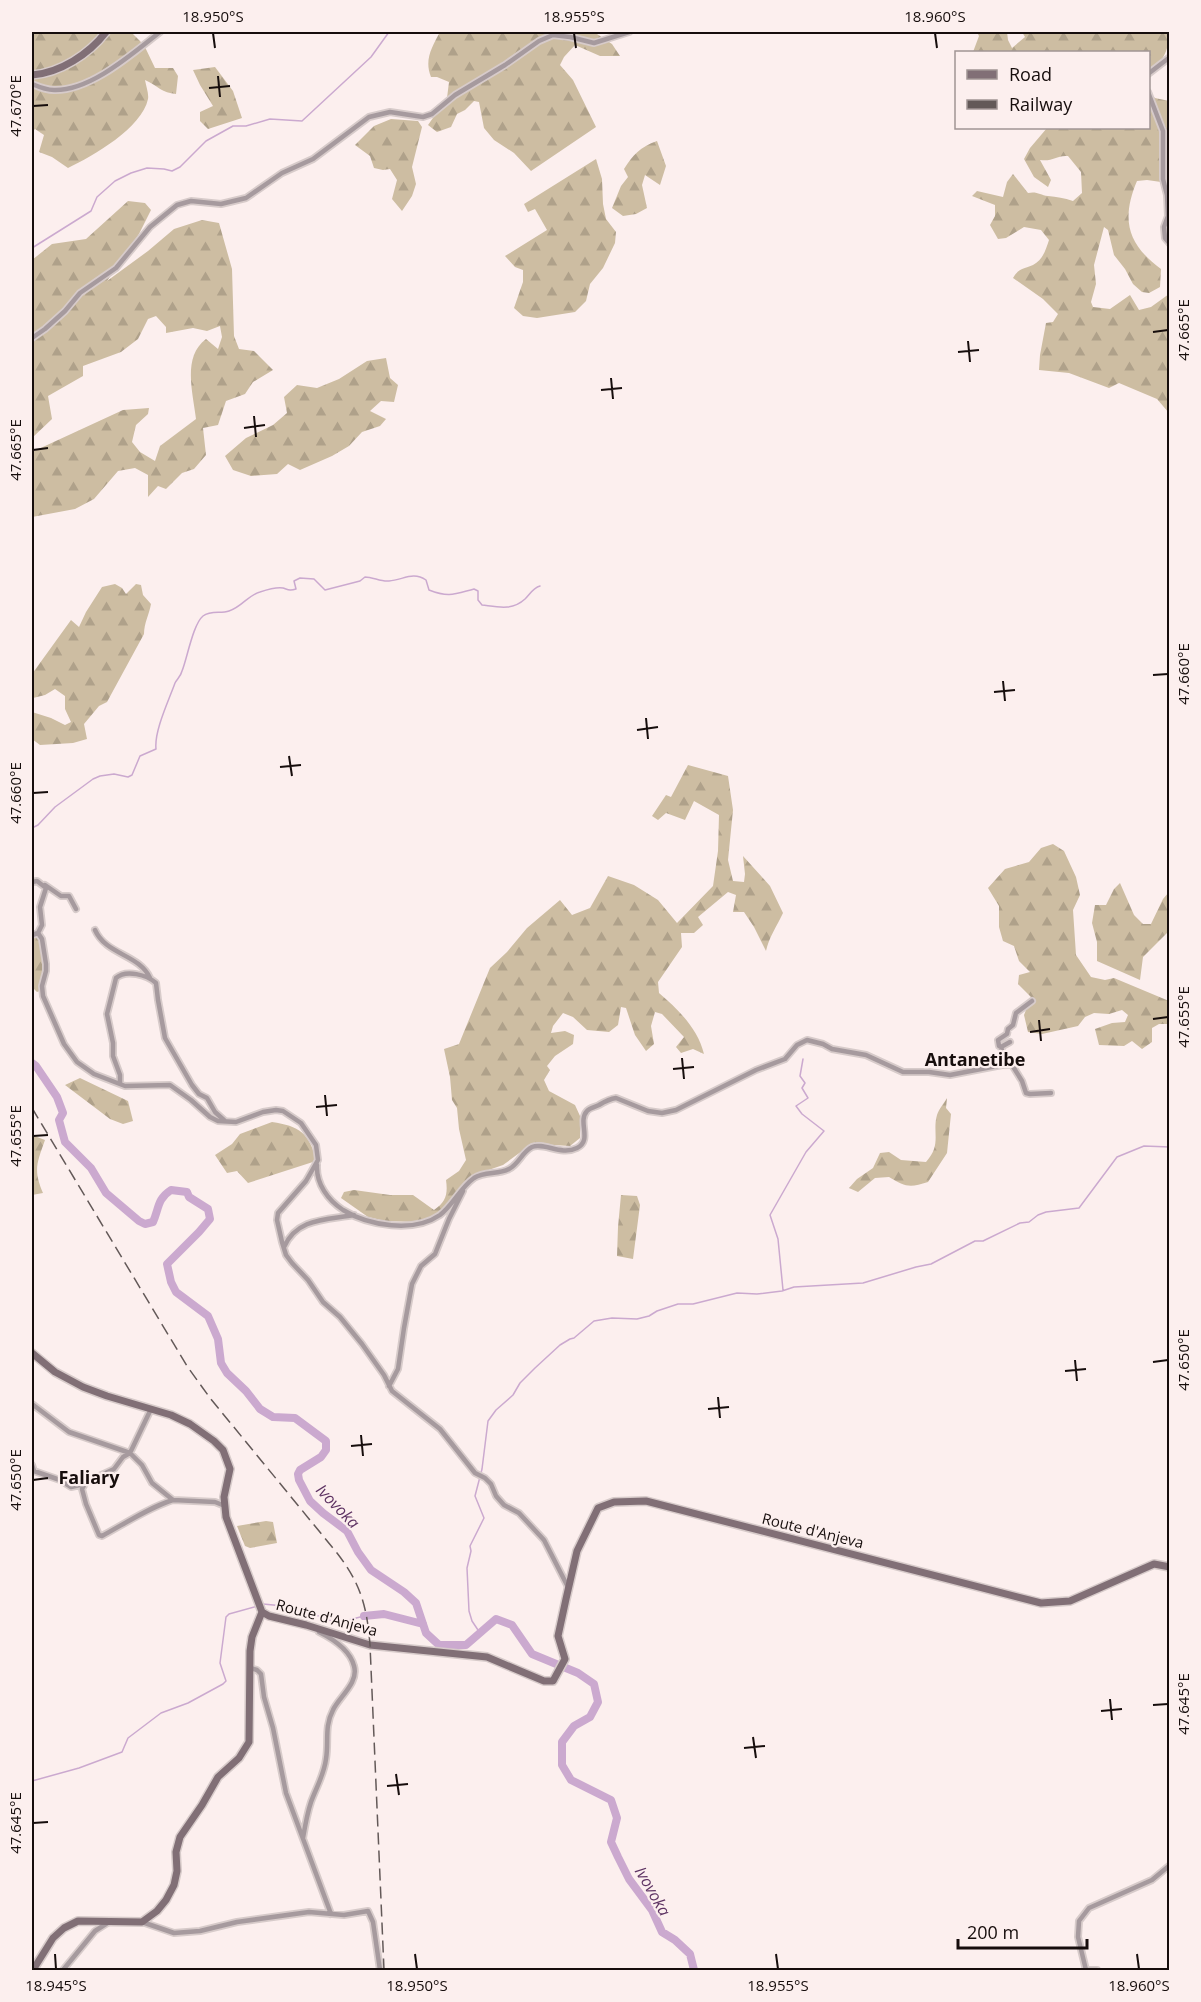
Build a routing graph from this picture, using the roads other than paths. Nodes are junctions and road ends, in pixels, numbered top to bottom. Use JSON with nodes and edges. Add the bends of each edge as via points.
{"nodes":[{"id":1,"x":106,"y":32,"type":"edge"},
{"id":2,"x":160,"y":32,"type":"edge"},
{"id":3,"x":629,"y":32,"type":"edge"},
{"id":4,"x":1170,"y":57,"type":"edge"},
{"id":5,"x":1150,"y":73,"type":"edge"},
{"id":6,"x":32,"y":75,"type":"edge"},
{"id":7,"x":32,"y":84,"type":"edge"},
{"id":8,"x":1150,"y":95,"type":"edge"},
{"id":9,"x":1170,"y":244,"type":"edge"},
{"id":10,"x":32,"y":338,"type":"edge"},
{"id":11,"x":32,"y":882,"type":"edge"},
{"id":12,"x":45,"y":885,"type":"junction"},
{"id":13,"x":76,"y":909,"type":"dead end"},
{"id":14,"x":95,"y":930,"type":"dead end"},
{"id":15,"x":38,"y":933,"type":"junction"},
{"id":16,"x":32,"y":935,"type":"edge"},
{"id":17,"x":150,"y":978,"type":"junction"},
{"id":18,"x":1032,"y":1001,"type":"dead end"},
{"id":19,"x":1010,"y":1042,"type":"dead end"},
{"id":20,"x":1001,"y":1047,"type":"junction"},
{"id":21,"x":1002,"y":1065,"type":"junction"},
{"id":22,"x":120,"y":1083,"type":"junction"},
{"id":23,"x":1051,"y":1093,"type":"dead end"},
{"id":24,"x":227,"y":1122,"type":"junction"},
{"id":25,"x":316,"y":1165,"type":"junction"},
{"id":26,"x":465,"y":1186,"type":"junction"},
{"id":27,"x":354,"y":1215,"type":"junction"},
{"id":28,"x":284,"y":1248,"type":"junction"},
{"id":29,"x":32,"y":1353,"type":"edge"},
{"id":30,"x":389,"y":1386,"type":"junction"},
{"id":31,"x":32,"y":1404,"type":"edge"},
{"id":32,"x":151,"y":1409,"type":"junction"},
{"id":33,"x":129,"y":1453,"type":"junction"},
{"id":34,"x":32,"y":1465,"type":"edge"},
{"id":35,"x":86,"y":1482,"type":"junction"},
{"id":36,"x":173,"y":1500,"type":"junction"},
{"id":37,"x":225,"y":1506,"type":"junction"},
{"id":38,"x":1169,"y":1567,"type":"edge"},
{"id":39,"x":568,"y":1587,"type":"junction"},
{"id":40,"x":262,"y":1608,"type":"junction"},
{"id":41,"x":276,"y":1618,"type":"junction"},
{"id":42,"x":259,"y":1624,"type":"junction"},
{"id":43,"x":306,"y":1624,"type":"junction"},
{"id":44,"x":250,"y":1668,"type":"junction"},
{"id":45,"x":303,"y":1838,"type":"junction"},
{"id":46,"x":1170,"y":1865,"type":"edge"},
{"id":47,"x":331,"y":1914,"type":"junction"},
{"id":48,"x":111,"y":1921,"type":"junction"},
{"id":49,"x":142,"y":1922,"type":"junction"},
{"id":50,"x":33,"y":1971,"type":"edge"},
{"id":51,"x":63,"y":1971,"type":"edge"},
{"id":52,"x":380,"y":1971,"type":"edge"},
{"id":53,"x":1087,"y":1971,"type":"edge"},
{"id":54,"x":1097,"y":1971,"type":"edge"}],
"edges":[{"from":1,"to":6,"type":"street","via":[[73,60]]},
{"from":2,"to":7,"type":"street","via":[[94,80],[61,90]]},
{"from":3,"to":10,"type":"street","via":[[594,43],[553,35],[455,95],[432,114],[423,117],[390,112],[369,117],[313,159],[282,173],[246,198],[221,204],[191,201],[177,205],[150,227],[116,268],[80,293]]},
{"from":4,"to":5,"type":"street"},
{"from":8,"to":9,"type":"street","via":[[1163,131],[1162,178],[1168,216],[1164,227]]},
{"from":11,"to":12,"type":"street"},
{"from":12,"to":13,"type":"street","via":[[61,896],[69,896]]},
{"from":12,"to":15,"type":"street"},
{"from":14,"to":17,"type":"street","via":[[106,945],[145,967]]},
{"from":15,"to":16,"type":"street"},
{"from":15,"to":22,"type":"street","via":[[46,964],[43,996],[64,1044],[77,1062],[94,1074]]},
{"from":17,"to":22,"type":"street","via":[[120,974],[111,994],[107,1014]]},
{"from":17,"to":24,"type":"street","via":[[158,988],[165,1038],[192,1085],[207,1098],[219,1118]]},
{"from":18,"to":20,"type":"street","via":[[1016,1013],[1007,1034],[998,1040]]},
{"from":19,"to":20,"type":"street"},
{"from":20,"to":21,"type":"street","via":[[1005,1057]]},
{"from":21,"to":23,"type":"street","via":[[1012,1065],[1026,1093]]},
{"from":21,"to":26,"type":"street","via":[[950,1075],[903,1072],[866,1055],[807,1040],[785,1059],[676,1110],[654,1112],[611,1099],[585,1113],[585,1139],[581,1145],[564,1151],[532,1147],[509,1169],[484,1173]]},
{"from":22,"to":24,"type":"street","via":[[170,1085],[210,1117]]},
{"from":24,"to":25,"type":"street","via":[[284,1111],[301,1123],[316,1145]]},
{"from":25,"to":27,"type":"street","via":[[316,1176],[326,1194]]},
{"from":25,"to":28,"type":"street","via":[[278,1213]]},
{"from":26,"to":27,"type":"street","via":[[440,1215],[421,1223],[386,1224]]},
{"from":26,"to":30,"type":"street","via":[[435,1254],[421,1266],[412,1284],[398,1369]]},
{"from":27,"to":28,"type":"street","via":[[302,1226],[288,1238]]},
{"from":28,"to":30,"type":"street","via":[[323,1302],[362,1344]]},
{"from":29,"to":32,"type":"street","name":"Route d'Anjeva","via":[[55,1372],[83,1387]]},
{"from":30,"to":39,"type":"street","via":[[440,1429],[475,1473],[491,1484],[504,1505],[519,1513],[544,1540]]},
{"from":31,"to":33,"type":"street","via":[[69,1432]]},
{"from":32,"to":33,"type":"street"},
{"from":32,"to":37,"type":"street","name":"Route d'Anjeva","via":[[190,1424],[224,1450],[230,1469]]},
{"from":33,"to":35,"type":"street","via":[[114,1469]]},
{"from":33,"to":36,"type":"street","via":[[142,1465],[152,1483]]},
{"from":34,"to":35,"type":"street","via":[[34,1471],[71,1487]]},
{"from":35,"to":36,"type":"street","via":[[82,1489],[84,1498],[102,1536]]},
{"from":36,"to":37,"type":"street"},
{"from":37,"to":40,"type":"street","name":"Route d'Anjeva"},
{"from":38,"to":39,"type":"street","name":"Route d'Anjeva","via":[[1154,1564],[1070,1601],[1041,1603],[646,1501],[614,1502],[598,1508],[578,1551]]},
{"from":39,"to":43,"type":"street","name":"Route d'Anjeva","via":[[558,1636],[565,1659],[553,1681],[487,1657],[370,1645]]},
{"from":40,"to":41,"type":"street","name":"Route d'Anjeva"},
{"from":40,"to":42,"type":"street"},
{"from":41,"to":42,"type":"street"},
{"from":41,"to":43,"type":"street","name":"Route d'Anjeva"},
{"from":42,"to":44,"type":"street","via":[[249,1651]]},
{"from":43,"to":45,"type":"street","via":[[343,1648],[355,1666],[355,1674],[332,1710],[326,1730],[327,1757],[310,1803]]},
{"from":44,"to":45,"type":"street","via":[[261,1674],[286,1793]]},
{"from":44,"to":49,"type":"street","via":[[249,1742],[239,1758],[218,1777],[180,1837],[174,1885],[157,1911]]},
{"from":45,"to":47,"type":"street"},
{"from":46,"to":53,"type":"street","via":[[1152,1880],[1089,1908],[1079,1921],[1078,1937]]},
{"from":47,"to":49,"type":"street","via":[[309,1912],[174,1933]]},
{"from":47,"to":52,"type":"street","via":[[368,1911]]},
{"from":48,"to":49,"type":"street"},
{"from":48,"to":50,"type":"street","via":[[78,1921],[64,1928],[53,1938]]},
{"from":48,"to":51,"type":"street","via":[[96,1930]]},
{"from":53,"to":54,"type":"street"}]}
